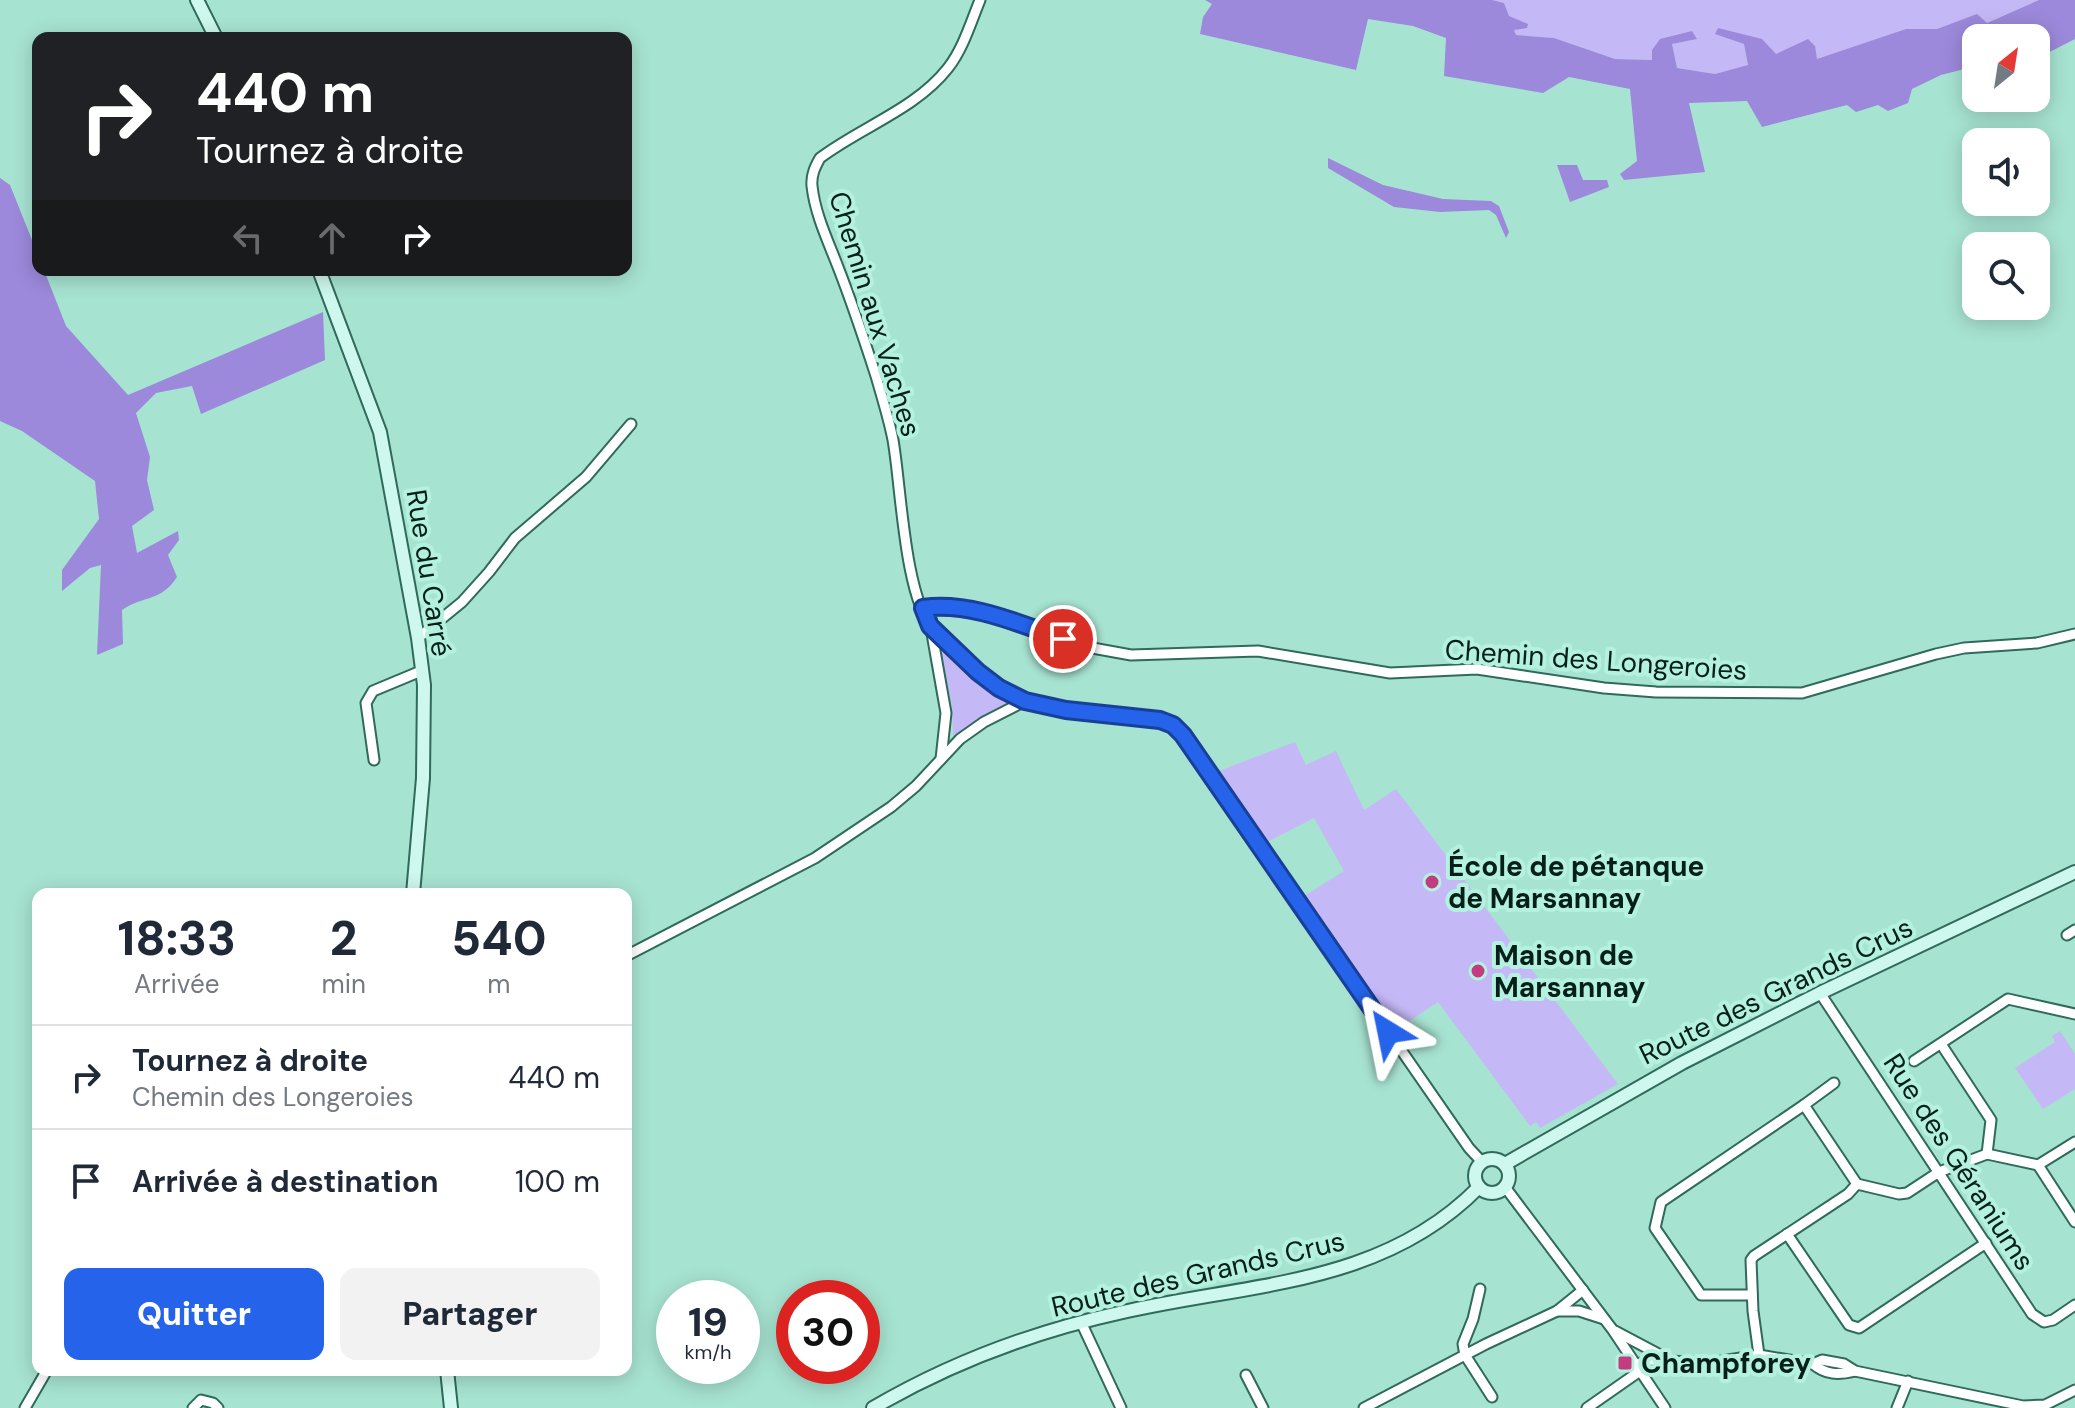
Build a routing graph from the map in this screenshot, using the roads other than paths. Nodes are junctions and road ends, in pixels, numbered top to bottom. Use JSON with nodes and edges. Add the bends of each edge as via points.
{"nodes":[{"id":1,"x":197,"y":0,"type":"edge"},
{"id":2,"x":980,"y":0,"type":"edge"},
{"id":3,"x":213,"y":32,"type":"edge"},
{"id":4,"x":321,"y":276,"type":"edge"},
{"id":5,"x":631,"y":424,"type":"dead end"},
{"id":6,"x":923,"y":608,"type":"junction"},
{"id":7,"x":930,"y":626,"type":"junction"},
{"id":8,"x":2075,"y":634,"type":"edge"},
{"id":9,"x":418,"y":638,"type":"junction"},
{"id":10,"x":421,"y":671,"type":"junction"},
{"id":11,"x":1025,"y":701,"type":"junction"},
{"id":12,"x":941,"y":759,"type":"junction"},
{"id":13,"x":374,"y":760,"type":"dead end"},
{"id":14,"x":2075,"y":872,"type":"edge"},
{"id":15,"x":414,"y":888,"type":"edge"},
{"id":16,"x":632,"y":953,"type":"edge"},
{"id":17,"x":1820,"y":993,"type":"junction"},
{"id":18,"x":2075,"y":1014,"type":"edge"},
{"id":19,"x":1941,"y":1044,"type":"junction"},
{"id":20,"x":1914,"y":1061,"type":"dead end"},
{"id":21,"x":1834,"y":1083,"type":"dead end"},
{"id":22,"x":1804,"y":1105,"type":"junction"},
{"id":23,"x":2075,"y":1142,"type":"edge"},
{"id":24,"x":1987,"y":1154,"type":"junction"},
{"id":25,"x":1482,"y":1162,"type":"junction"},
{"id":26,"x":1505,"y":1164,"type":"junction"},
{"id":27,"x":2038,"y":1165,"type":"junction"},
{"id":28,"x":1939,"y":1172,"type":"junction"},
{"id":29,"x":1857,"y":1184,"type":"junction"},
{"id":30,"x":1479,"y":1187,"type":"junction"},
{"id":31,"x":1505,"y":1187,"type":"junction"},
{"id":32,"x":2075,"y":1222,"type":"edge"},
{"id":33,"x":1787,"y":1234,"type":"junction"},
{"id":34,"x":1986,"y":1243,"type":"junction"},
{"id":35,"x":1480,"y":1289,"type":"dead end"},
{"id":36,"x":1586,"y":1294,"type":"junction"},
{"id":37,"x":1752,"y":1295,"type":"junction"},
{"id":38,"x":2075,"y":1305,"type":"edge"},
{"id":39,"x":1557,"y":1311,"type":"junction"},
{"id":40,"x":1579,"y":1311,"type":"junction"},
{"id":41,"x":1604,"y":1319,"type":"junction"},
{"id":42,"x":1081,"y":1322,"type":"junction"},
{"id":43,"x":1612,"y":1329,"type":"junction"},
{"id":44,"x":1638,"y":1344,"type":"junction"},
{"id":45,"x":1465,"y":1355,"type":"junction"},
{"id":46,"x":1759,"y":1355,"type":"junction"},
{"id":47,"x":1630,"y":1356,"type":"junction"},
{"id":48,"x":1674,"y":1361,"type":"junction"},
{"id":49,"x":1638,"y":1368,"type":"junction"},
{"id":50,"x":1246,"y":1375,"type":"dead end"},
{"id":51,"x":44,"y":1376,"type":"edge"},
{"id":52,"x":448,"y":1376,"type":"edge"},
{"id":53,"x":1908,"y":1381,"type":"junction"},
{"id":54,"x":2075,"y":1390,"type":"edge"},
{"id":55,"x":1492,"y":1397,"type":"dead end"},
{"id":56,"x":1994,"y":1404,"type":"edge"},
{"id":57,"x":28,"y":1406,"type":"edge"},
{"id":58,"x":193,"y":1408,"type":"edge"},
{"id":59,"x":218,"y":1408,"type":"edge"},
{"id":60,"x":451,"y":1408,"type":"edge"},
{"id":61,"x":873,"y":1408,"type":"edge"},
{"id":62,"x":1121,"y":1408,"type":"edge"},
{"id":63,"x":1263,"y":1408,"type":"edge"},
{"id":64,"x":1364,"y":1408,"type":"edge"},
{"id":65,"x":1587,"y":1408,"type":"edge"},
{"id":66,"x":1665,"y":1408,"type":"edge"},
{"id":67,"x":1897,"y":1408,"type":"edge"}],
"edges":[{"from":1,"to":3,"type":"street"},
{"from":2,"to":6,"type":"street","name":"Chemin aux Vaches","via":[[957,54],[938,79],[820,158],[811,183],[893,438],[909,558]]},
{"from":4,"to":9,"type":"street","name":"Rue du Carré","via":[[380,432]]},
{"from":5,"to":9,"type":"street","via":[[586,477],[515,538],[462,602]]},
{"from":6,"to":7,"type":"street","name":"Chemin aux Vaches"},
{"from":6,"to":8,"type":"street","name":"Chemin des Longeroies","via":[[939,605],[978,612],[1087,647],[1131,655],[1258,651],[1390,673],[1477,669],[1656,692],[1802,693],[1936,654]]},
{"from":7,"to":11,"type":"street","name":"Chemin aux Vaches","via":[[999,688]]},
{"from":7,"to":12,"type":"street","via":[[946,713]]},
{"from":9,"to":10,"type":"street","name":"Rue du Carré"},
{"from":10,"to":13,"type":"street","via":[[373,691],[366,703]]},
{"from":10,"to":15,"type":"street","name":"Rue du Carré","via":[[423,778]]},
{"from":11,"to":12,"type":"street","via":[[984,722]]},
{"from":11,"to":25,"type":"street","name":"Chemin aux Vaches","via":[[1160,720],[1183,735]]},
{"from":12,"to":16,"type":"street","via":[[891,807],[815,858]]},
{"from":14,"to":17,"type":"street","name":"Route des Grands Crus"},
{"from":17,"to":26,"type":"street","name":"Route des Grands Crus","via":[[1634,1088]]},
{"from":17,"to":28,"type":"street","name":"Rue des Géraniums"},
{"from":18,"to":19,"type":"street","via":[[2008,999]]},
{"from":19,"to":20,"type":"street"},
{"from":19,"to":24,"type":"street","via":[[1991,1120]]},
{"from":21,"to":22,"type":"street"},
{"from":22,"to":29,"type":"street"},
{"from":22,"to":37,"type":"street","via":[[1659,1206],[1655,1228],[1696,1290],[1708,1297]]},
{"from":23,"to":27,"type":"street"},
{"from":24,"to":27,"type":"street"},
{"from":24,"to":28,"type":"street"},
{"from":25,"to":26,"type":"street","via":[[1493,1158]]},
{"from":25,"to":30,"type":"street","via":[[1475,1174]]},
{"from":26,"to":31,"type":"street"},
{"from":27,"to":32,"type":"street"},
{"from":28,"to":29,"type":"street","via":[[1907,1193]]},
{"from":28,"to":34,"type":"street","name":"Rue des Géraniums"},
{"from":29,"to":33,"type":"street"},
{"from":30,"to":31,"type":"street","via":[[1495,1193]]},
{"from":30,"to":42,"type":"street","name":"Route des Grands Crus","via":[[1421,1233],[1333,1271]]},
{"from":31,"to":36,"type":"street"},
{"from":33,"to":34,"type":"street","via":[[1849,1325],[1859,1328]]},
{"from":33,"to":37,"type":"street","via":[[1751,1260]]},
{"from":34,"to":38,"type":"street","name":"Rue des Géraniums","via":[[2037,1319],[2053,1320]]},
{"from":35,"to":45,"type":"street","via":[[1463,1344]]},
{"from":36,"to":39,"type":"street"},
{"from":36,"to":40,"type":"street"},
{"from":36,"to":41,"type":"street"},
{"from":37,"to":46,"type":"street"},
{"from":39,"to":40,"type":"street"},
{"from":39,"to":45,"type":"street"},
{"from":40,"to":41,"type":"street"},
{"from":41,"to":43,"type":"street"},
{"from":42,"to":61,"type":"street","name":"Route des Grands Crus","via":[[967,1361]]},
{"from":42,"to":62,"type":"street"},
{"from":43,"to":44,"type":"street"},
{"from":43,"to":47,"type":"street"},
{"from":44,"to":47,"type":"street"},
{"from":44,"to":48,"type":"street"},
{"from":45,"to":55,"type":"street"},
{"from":45,"to":64,"type":"street"},
{"from":46,"to":48,"type":"street","via":[[1710,1363]]},
{"from":46,"to":53,"type":"street","via":[[1813,1364],[1824,1372],[1855,1371]]},
{"from":47,"to":49,"type":"street"},
{"from":48,"to":49,"type":"street","via":[[1648,1360]]},
{"from":49,"to":65,"type":"street"},
{"from":49,"to":66,"type":"street"},
{"from":50,"to":63,"type":"street"},
{"from":51,"to":57,"type":"street"},
{"from":52,"to":60,"type":"street"},
{"from":53,"to":56,"type":"street"},
{"from":53,"to":67,"type":"street"},
{"from":54,"to":56,"type":"street","via":[[2045,1405]]},
{"from":58,"to":59,"type":"street","via":[[201,1400]]}]}
